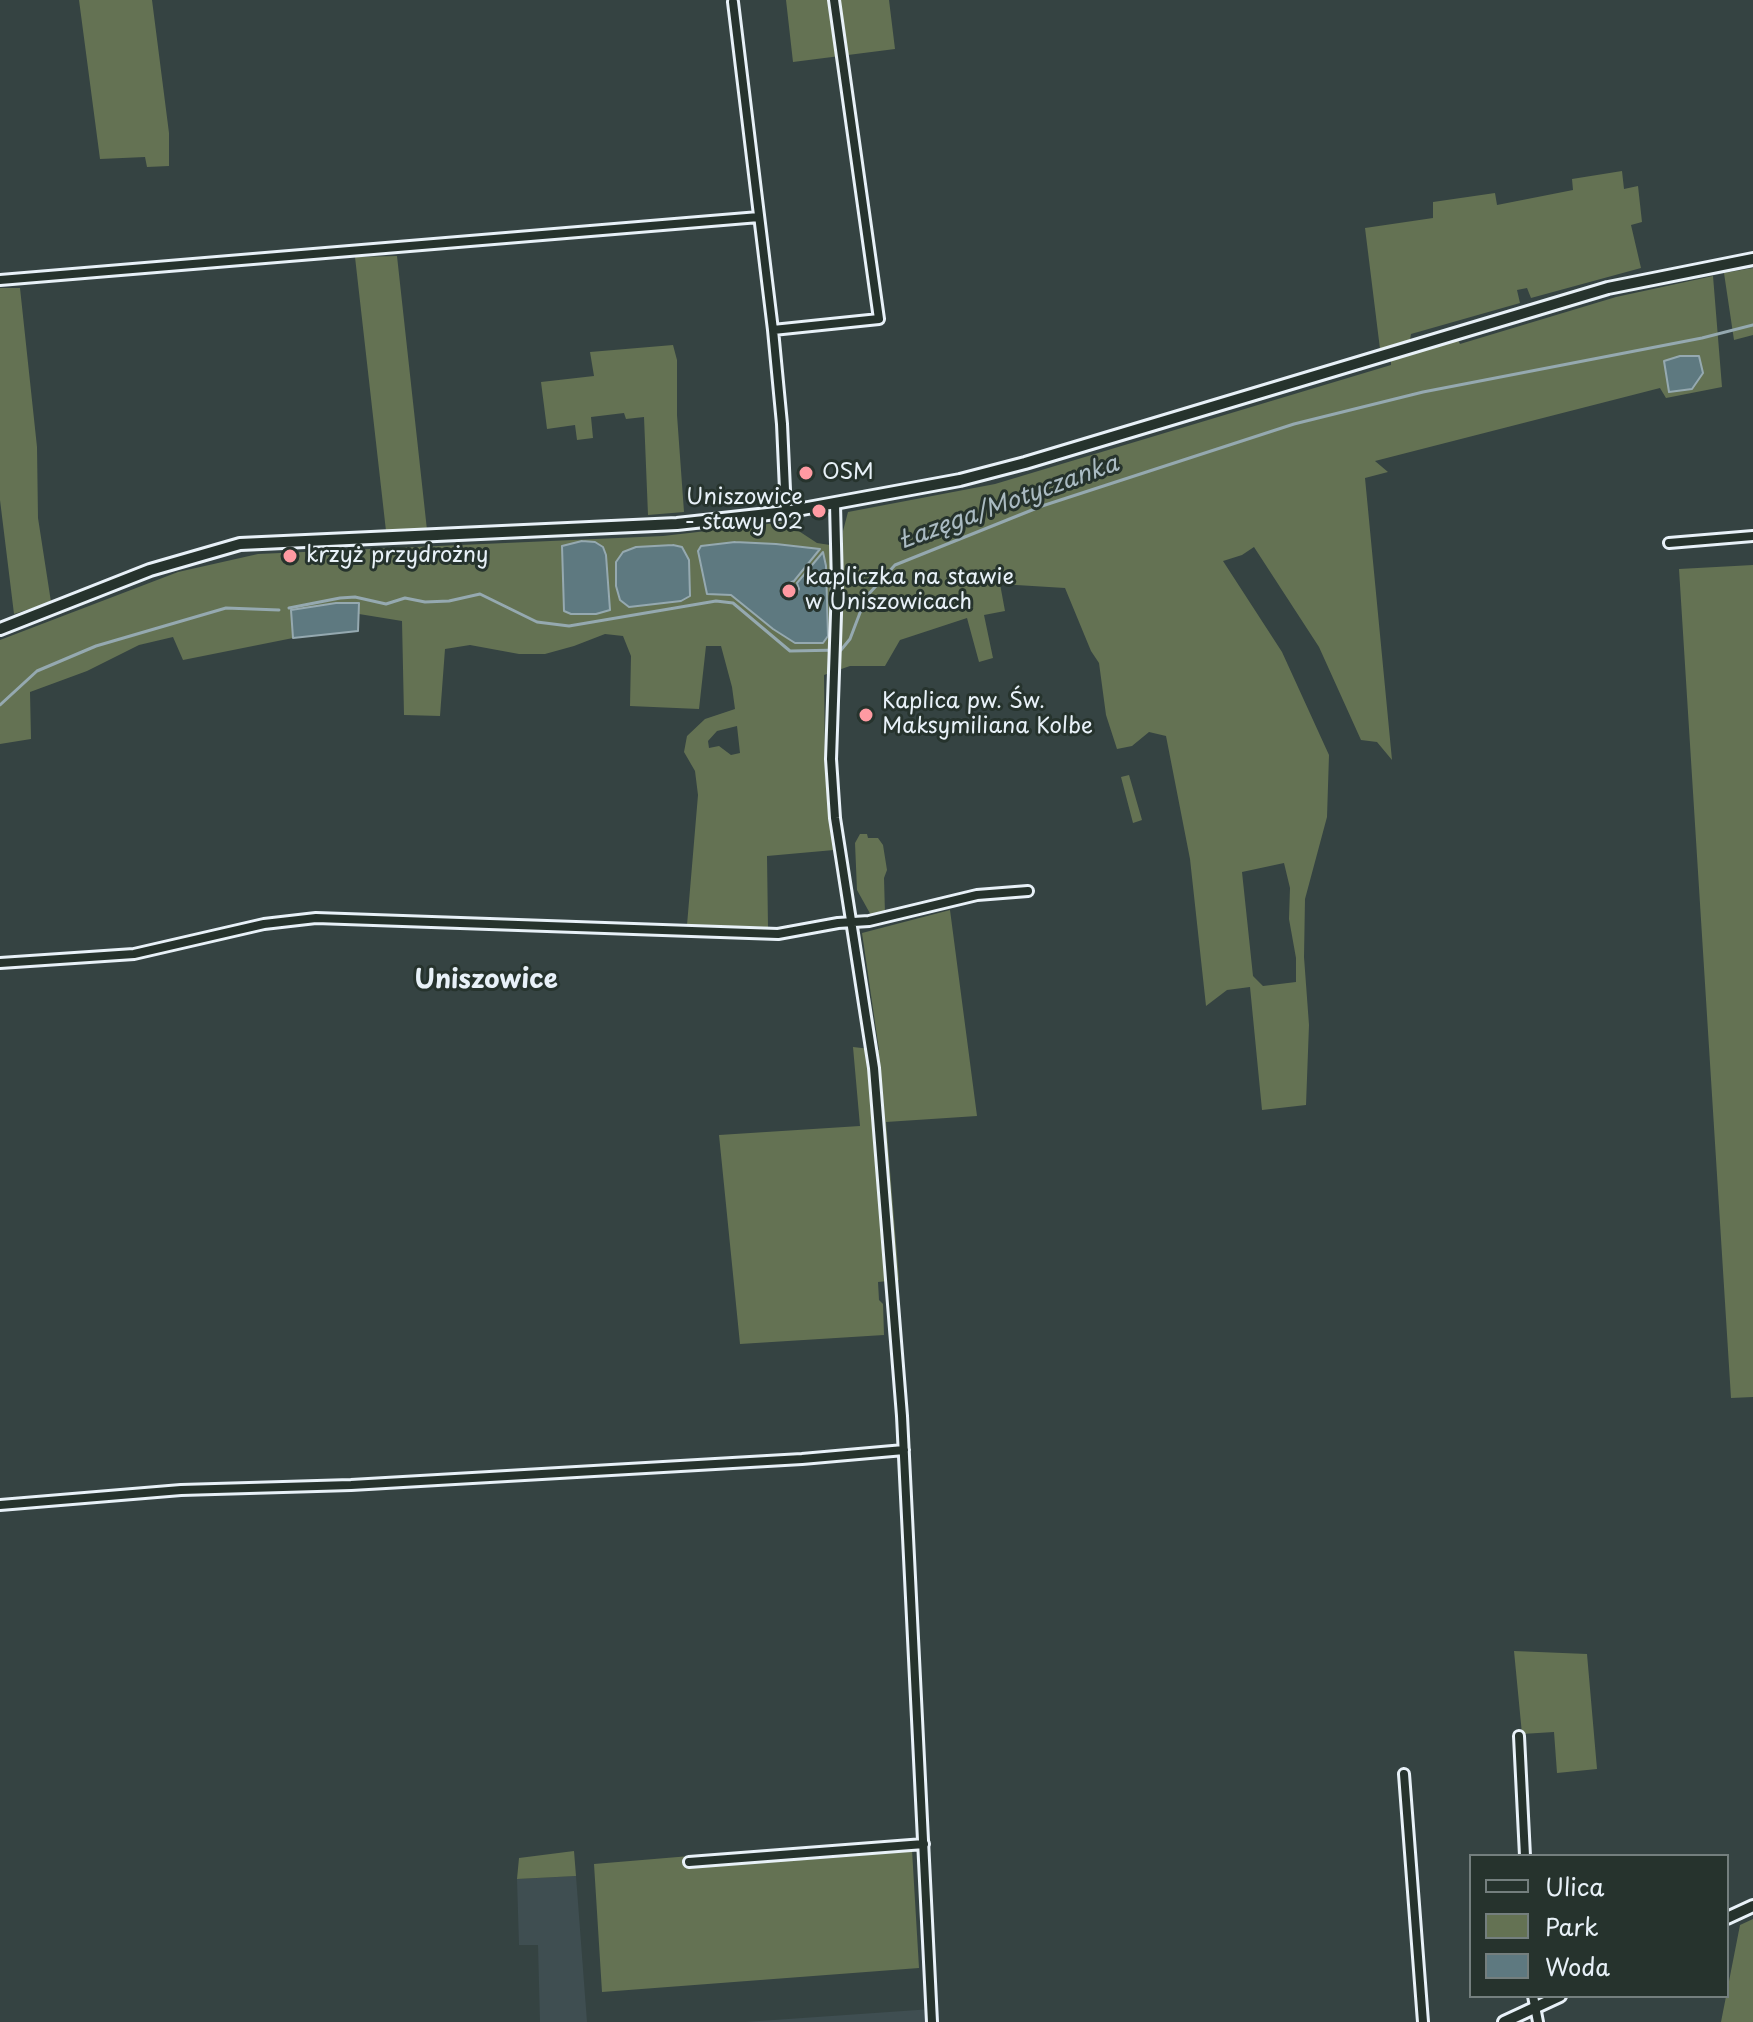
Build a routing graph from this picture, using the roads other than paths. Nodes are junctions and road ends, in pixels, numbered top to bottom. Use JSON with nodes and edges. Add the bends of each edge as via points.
{"nodes":[{"id":1,"x":834,"y":0,"type":"edge"},
{"id":2,"x":733,"y":2,"type":"dead end"},
{"id":3,"x":759,"y":217,"type":"junction"},
{"id":4,"x":1753,"y":259,"type":"edge"},
{"id":5,"x":0,"y":280,"type":"edge"},
{"id":6,"x":773,"y":330,"type":"junction"},
{"id":7,"x":835,"y":504,"type":"junction"},
{"id":8,"x":786,"y":512,"type":"junction"},
{"id":9,"x":1753,"y":536,"type":"edge"},
{"id":10,"x":1669,"y":543,"type":"dead end"},
{"id":11,"x":0,"y":629,"type":"edge"},
{"id":12,"x":1028,"y":891,"type":"dead end"},
{"id":13,"x":852,"y":922,"type":"junction"},
{"id":14,"x":0,"y":963,"type":"edge"},
{"id":15,"x":904,"y":1450,"type":"junction"},
{"id":16,"x":0,"y":1505,"type":"edge"},
{"id":17,"x":1519,"y":1736,"type":"dead end"},
{"id":18,"x":1404,"y":1774,"type":"dead end"},
{"id":19,"x":924,"y":1844,"type":"junction"},
{"id":20,"x":1525,"y":1854,"type":"edge"},
{"id":21,"x":689,"y":1862,"type":"dead end"},
{"id":22,"x":1753,"y":1906,"type":"edge"},
{"id":23,"x":1729,"y":1917,"type":"edge"},
{"id":24,"x":1535,"y":2002,"type":"edge"},
{"id":25,"x":932,"y":2022,"type":"edge"},
{"id":26,"x":1423,"y":2022,"type":"edge"},
{"id":27,"x":1504,"y":2022,"type":"edge"},
{"id":28,"x":1538,"y":2022,"type":"edge"}],
"edges":[{"from":1,"to":6,"type":"street","via":[[879,319]]},
{"from":2,"to":3,"type":"street"},
{"from":3,"to":5,"type":"street"},
{"from":3,"to":6,"type":"street"},
{"from":4,"to":7,"type":"street","via":[[1608,288],[1002,470]]},
{"from":6,"to":8,"type":"street"},
{"from":7,"to":8,"type":"street"},
{"from":7,"to":13,"type":"street","via":[[832,774]]},
{"from":8,"to":11,"type":"street","via":[[653,526],[240,544],[150,570]]},
{"from":9,"to":10,"type":"street"},
{"from":12,"to":13,"type":"street","via":[[977,895]]},
{"from":13,"to":14,"type":"street","via":[[778,934],[316,918],[264,924],[134,954]]},
{"from":13,"to":15,"type":"street","via":[[874,1068]]},
{"from":15,"to":16,"type":"street"},
{"from":15,"to":19,"type":"street"},
{"from":17,"to":20,"type":"street"},
{"from":18,"to":26,"type":"street"},
{"from":19,"to":21,"type":"street"},
{"from":19,"to":25,"type":"street"},
{"from":22,"to":23,"type":"street"},
{"from":24,"to":27,"type":"street"},
{"from":24,"to":28,"type":"street"}]}
